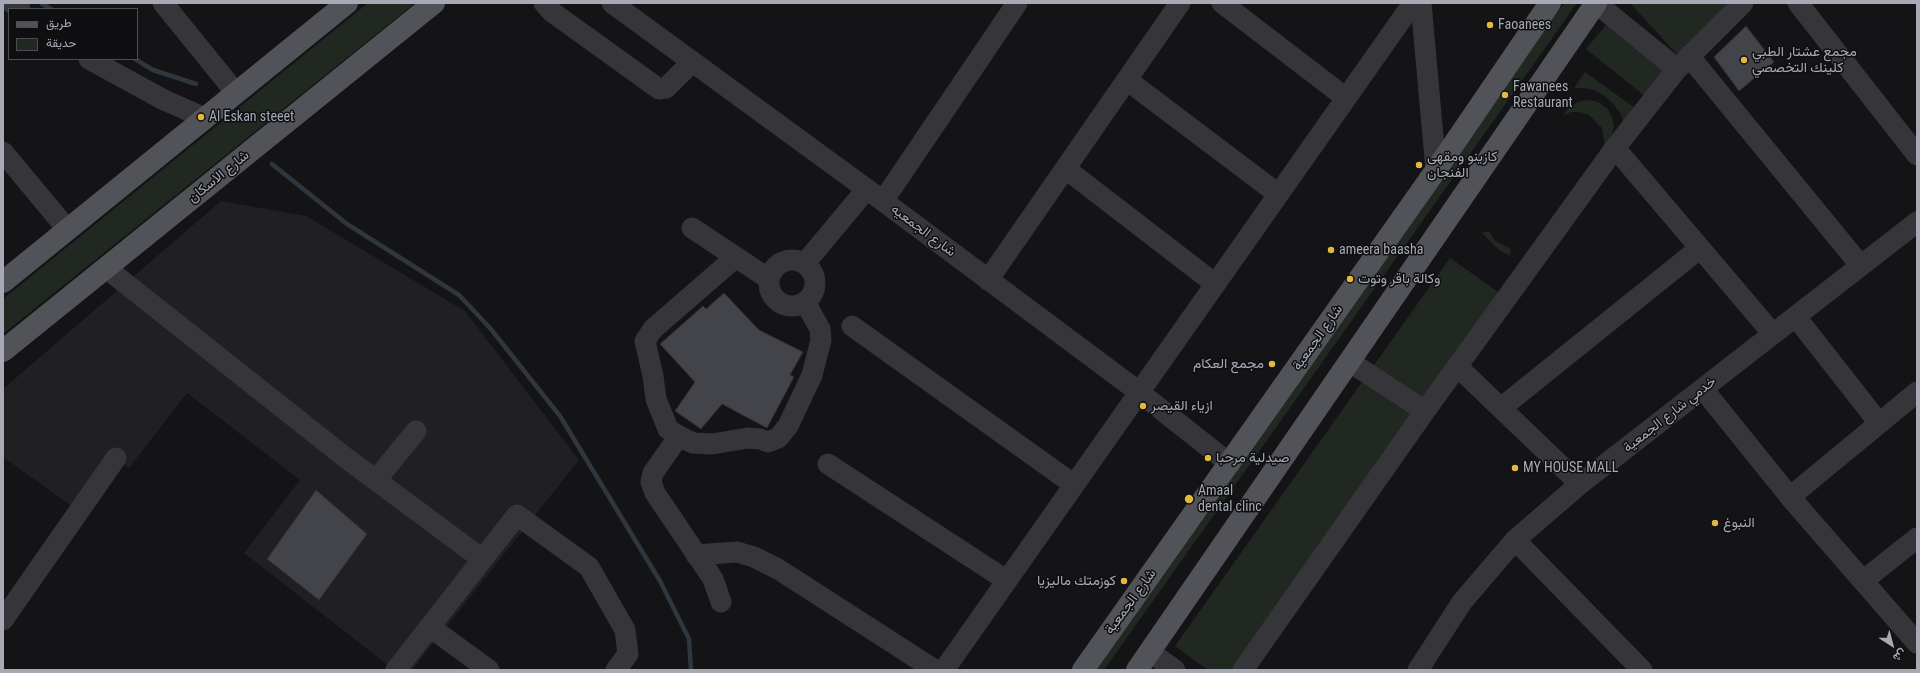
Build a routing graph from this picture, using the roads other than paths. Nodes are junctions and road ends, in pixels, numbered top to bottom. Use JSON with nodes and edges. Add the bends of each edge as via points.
{"nodes":[{"id":1,"x":163,"y":3,"type":"edge"},
{"id":2,"x":434,"y":3,"type":"edge"},
{"id":3,"x":544,"y":3,"type":"edge"},
{"id":4,"x":612,"y":3,"type":"edge"},
{"id":5,"x":1017,"y":3,"type":"edge"},
{"id":6,"x":1180,"y":3,"type":"edge"},
{"id":7,"x":1222,"y":3,"type":"edge"},
{"id":8,"x":1549,"y":3,"type":"edge"},
{"id":9,"x":1596,"y":3,"type":"edge"},
{"id":10,"x":1743,"y":3,"type":"edge"},
{"id":11,"x":1798,"y":3,"type":"edge"},
{"id":12,"x":338,"y":6,"type":"edge"},
{"id":13,"x":1410,"y":6,"type":"edge"},
{"id":14,"x":91,"y":60,"type":"edge"},
{"id":15,"x":692,"y":62,"type":"junction"},
{"id":16,"x":1683,"y":62,"type":"junction"},
{"id":17,"x":1127,"y":80,"type":"junction"},
{"id":18,"x":236,"y":93,"type":"junction"},
{"id":19,"x":1346,"y":98,"type":"junction"},
{"id":20,"x":205,"y":118,"type":"junction"},
{"id":21,"x":1615,"y":148,"type":"junction"},
{"id":22,"x":3,"y":152,"type":"edge"},
{"id":23,"x":1917,"y":155,"type":"edge"},
{"id":24,"x":1066,"y":169,"type":"junction"},
{"id":25,"x":1436,"y":170,"type":"junction"},
{"id":26,"x":1278,"y":194,"type":"junction"},
{"id":27,"x":874,"y":196,"type":"junction"},
{"id":28,"x":1917,"y":222,"type":"edge"},
{"id":29,"x":692,"y":228,"type":"dead end"},
{"id":30,"x":67,"y":229,"type":"junction"},
{"id":31,"x":1700,"y":248,"type":"junction"},
{"id":32,"x":736,"y":257,"type":"junction"},
{"id":33,"x":805,"y":263,"type":"junction"},
{"id":34,"x":1861,"y":266,"type":"junction"},
{"id":35,"x":106,"y":268,"type":"junction"},
{"id":36,"x":769,"y":279,"type":"junction"},
{"id":37,"x":988,"y":280,"type":"junction"},
{"id":38,"x":3,"y":282,"type":"edge"},
{"id":39,"x":1214,"y":283,"type":"junction"},
{"id":40,"x":806,"y":302,"type":"junction"},
{"id":41,"x":1796,"y":317,"type":"junction"},
{"id":42,"x":852,"y":326,"type":"dead end"},
{"id":43,"x":1773,"y":334,"type":"junction"},
{"id":44,"x":3,"y":351,"type":"edge"},
{"id":45,"x":1350,"y":362,"type":"junction"},
{"id":46,"x":1458,"y":367,"type":"junction"},
{"id":47,"x":1703,"y":389,"type":"junction"},
{"id":48,"x":1139,"y":392,"type":"junction"},
{"id":49,"x":1917,"y":392,"type":"edge"},
{"id":50,"x":1501,"y":408,"type":"junction"},
{"id":51,"x":1425,"y":412,"type":"junction"},
{"id":52,"x":1879,"y":423,"type":"junction"},
{"id":53,"x":416,"y":431,"type":"dead end"},
{"id":54,"x":679,"y":436,"type":"junction"},
{"id":55,"x":116,"y":458,"type":"dead end"},
{"id":56,"x":828,"y":464,"type":"dead end"},
{"id":57,"x":1230,"y":464,"type":"junction"},
{"id":58,"x":376,"y":480,"type":"junction"},
{"id":59,"x":1073,"y":484,"type":"junction"},
{"id":60,"x":1580,"y":484,"type":"junction"},
{"id":61,"x":1790,"y":496,"type":"junction"},
{"id":62,"x":1917,"y":538,"type":"edge"},
{"id":63,"x":1515,"y":540,"type":"junction"},
{"id":64,"x":696,"y":554,"type":"junction"},
{"id":65,"x":479,"y":563,"type":"junction"},
{"id":66,"x":1006,"y":580,"type":"junction"},
{"id":67,"x":1864,"y":580,"type":"junction"},
{"id":68,"x":721,"y":602,"type":"dead end"},
{"id":69,"x":3,"y":620,"type":"edge"},
{"id":70,"x":430,"y":627,"type":"junction"},
{"id":71,"x":1917,"y":643,"type":"edge"},
{"id":72,"x":1150,"y":652,"type":"junction"},
{"id":73,"x":396,"y":670,"type":"edge"},
{"id":74,"x":489,"y":670,"type":"edge"},
{"id":75,"x":616,"y":670,"type":"edge"},
{"id":76,"x":934,"y":670,"type":"edge"},
{"id":77,"x":944,"y":670,"type":"edge"},
{"id":78,"x":1083,"y":670,"type":"edge"},
{"id":79,"x":1137,"y":670,"type":"edge"},
{"id":80,"x":1175,"y":670,"type":"edge"},
{"id":81,"x":1243,"y":670,"type":"edge"},
{"id":82,"x":1418,"y":670,"type":"edge"},
{"id":83,"x":1642,"y":670,"type":"edge"}],
"edges":[{"from":1,"to":18,"type":"street"},
{"from":2,"to":35,"type":"main road","name":"شارع الاسكان"},
{"from":3,"to":15,"type":"street","via":[[552,12],[659,89],[666,88]]},
{"from":4,"to":15,"type":"street","name":"شارع الجمعيه"},
{"from":5,"to":27,"type":"street"},
{"from":6,"to":17,"type":"street"},
{"from":7,"to":19,"type":"street"},
{"from":8,"to":25,"type":"main road","name":"شارع الجمعية"},
{"from":9,"to":16,"type":"street"},
{"from":9,"to":45,"type":"main road"},
{"from":10,"to":16,"type":"street"},
{"from":11,"to":23,"type":"street"},
{"from":12,"to":18,"type":"main road"},
{"from":13,"to":19,"type":"street"},
{"from":13,"to":25,"type":"street"},
{"from":14,"to":20,"type":"street","via":[[164,100]]},
{"from":15,"to":27,"type":"street","name":"شارع الجمعيه"},
{"from":16,"to":21,"type":"street"},
{"from":16,"to":34,"type":"street"},
{"from":17,"to":24,"type":"street"},
{"from":17,"to":26,"type":"street"},
{"from":18,"to":20,"type":"main road"},
{"from":19,"to":26,"type":"street"},
{"from":20,"to":30,"type":"main road"},
{"from":21,"to":31,"type":"street"},
{"from":21,"to":46,"type":"street"},
{"from":22,"to":30,"type":"street"},
{"from":24,"to":37,"type":"street"},
{"from":24,"to":39,"type":"street"},
{"from":25,"to":57,"type":"main road","name":"شارع الجمعية"},
{"from":26,"to":39,"type":"street"},
{"from":27,"to":33,"type":"street"},
{"from":27,"to":37,"type":"street","name":"شارع الجمعيه"},
{"from":28,"to":34,"type":"street","name":"خدمي شارع الجمعية"},
{"from":29,"to":32,"type":"street"},
{"from":30,"to":38,"type":"main road"},
{"from":31,"to":43,"type":"street"},
{"from":31,"to":50,"type":"street"},
{"from":32,"to":36,"type":"street"},
{"from":32,"to":54,"type":"street","via":[[654,329],[645,341],[656,400],[668,429]]},
{"from":33,"to":36,"type":"street","via":[[795,259],[780,262],[774,267]]},
{"from":33,"to":40,"type":"street","via":[[816,279],[813,294]]},
{"from":34,"to":41,"type":"street","name":"خدمي شارع الجمعية"},
{"from":35,"to":44,"type":"main road","name":"شارع الاسكان"},
{"from":35,"to":58,"type":"street"},
{"from":36,"to":40,"type":"street","via":[[773,297],[778,302],[786,306]]},
{"from":37,"to":48,"type":"street","name":"شارع الجمعيه"},
{"from":39,"to":48,"type":"street"},
{"from":40,"to":54,"type":"street","via":[[820,329],[821,340],[812,375],[788,426],[778,438],[768,442],[748,438],[712,444],[693,443]]},
{"from":41,"to":43,"type":"street","name":"خدمي شارع الجمعية"},
{"from":41,"to":52,"type":"street"},
{"from":42,"to":59,"type":"street"},
{"from":43,"to":47,"type":"street","name":"خدمي شارع الجمعية"},
{"from":45,"to":51,"type":"street"},
{"from":45,"to":72,"type":"main road"},
{"from":46,"to":50,"type":"street"},
{"from":46,"to":51,"type":"street"},
{"from":47,"to":60,"type":"street","name":"خدمي شارع الجمعية"},
{"from":47,"to":61,"type":"street"},
{"from":48,"to":57,"type":"street","name":"شارع الجمعيه"},
{"from":48,"to":59,"type":"street"},
{"from":49,"to":52,"type":"street"},
{"from":50,"to":60,"type":"street"},
{"from":51,"to":81,"type":"street"},
{"from":52,"to":61,"type":"street"},
{"from":53,"to":58,"type":"street"},
{"from":54,"to":64,"type":"street","via":[[653,473],[651,482],[655,493]]},
{"from":55,"to":69,"type":"street"},
{"from":56,"to":66,"type":"street"},
{"from":57,"to":78,"type":"main road","name":"شارع الجمعية"},
{"from":58,"to":65,"type":"street"},
{"from":59,"to":66,"type":"street"},
{"from":60,"to":63,"type":"street","name":"خدمي شارع الجمعية"},
{"from":61,"to":67,"type":"street"},
{"from":62,"to":67,"type":"street"},
{"from":63,"to":82,"type":"street","name":"خدمي شارع الجمعية","via":[[1462,602]]},
{"from":63,"to":83,"type":"street"},
{"from":64,"to":68,"type":"street","via":[[713,579]]},
{"from":64,"to":76,"type":"street","via":[[737,552],[754,557],[778,569]]},
{"from":65,"to":70,"type":"street"},
{"from":65,"to":75,"type":"street","via":[[517,515],[589,567],[624,630],[628,654]]},
{"from":66,"to":77,"type":"street"},
{"from":67,"to":71,"type":"street"},
{"from":70,"to":73,"type":"street"},
{"from":70,"to":74,"type":"street"},
{"from":72,"to":79,"type":"main road"},
{"from":72,"to":80,"type":"street"}]}
